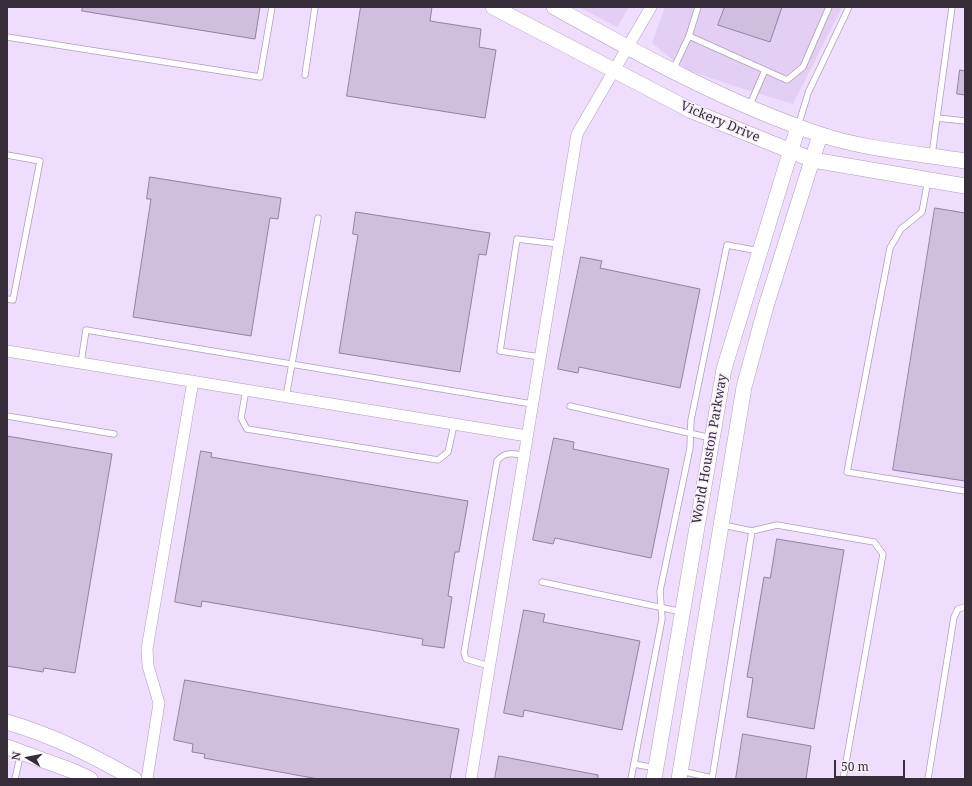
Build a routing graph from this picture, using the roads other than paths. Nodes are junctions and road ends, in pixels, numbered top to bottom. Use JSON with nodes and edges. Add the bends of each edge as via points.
{"nodes":[{"id":1,"x":272,"y":7,"type":"edge"},
{"id":2,"x":315,"y":7,"type":"edge"},
{"id":3,"x":493,"y":7,"type":"edge"},
{"id":4,"x":554,"y":7,"type":"edge"},
{"id":5,"x":651,"y":7,"type":"edge"},
{"id":6,"x":698,"y":7,"type":"edge"},
{"id":7,"x":829,"y":7,"type":"edge"},
{"id":8,"x":849,"y":7,"type":"edge"},
{"id":9,"x":952,"y":7,"type":"edge"},
{"id":10,"x":689,"y":36,"type":"junction"},
{"id":11,"x":7,"y":38,"type":"edge"},
{"id":12,"x":628,"y":48,"type":"junction"},
{"id":13,"x":614,"y":70,"type":"junction"},
{"id":14,"x":765,"y":70,"type":"junction"},
{"id":15,"x":672,"y":71,"type":"junction"},
{"id":16,"x":304,"y":75,"type":"dead end"},
{"id":17,"x":749,"y":107,"type":"junction"},
{"id":18,"x":937,"y":118,"type":"junction"},
{"id":19,"x":965,"y":121,"type":"edge"},
{"id":20,"x":798,"y":127,"type":"junction"},
{"id":21,"x":820,"y":135,"type":"junction"},
{"id":22,"x":790,"y":151,"type":"junction"},
{"id":23,"x":7,"y":155,"type":"edge"},
{"id":24,"x":932,"y":156,"type":"junction"},
{"id":25,"x":813,"y":160,"type":"junction"},
{"id":26,"x":965,"y":161,"type":"edge"},
{"id":27,"x":928,"y":180,"type":"junction"},
{"id":28,"x":965,"y":186,"type":"edge"},
{"id":29,"x":318,"y":218,"type":"dead end"},
{"id":30,"x":559,"y":244,"type":"junction"},
{"id":31,"x":759,"y":251,"type":"junction"},
{"id":32,"x":7,"y":299,"type":"edge"},
{"id":33,"x":744,"y":300,"type":"junction"},
{"id":34,"x":766,"y":306,"type":"junction"},
{"id":35,"x":7,"y":351,"type":"edge"},
{"id":36,"x":540,"y":357,"type":"junction"},
{"id":37,"x":80,"y":363,"type":"junction"},
{"id":38,"x":291,"y":364,"type":"junction"},
{"id":39,"x":193,"y":381,"type":"junction"},
{"id":40,"x":246,"y":390,"type":"junction"},
{"id":41,"x":286,"y":397,"type":"junction"},
{"id":42,"x":532,"y":404,"type":"junction"},
{"id":43,"x":570,"y":406,"type":"dead end"},
{"id":44,"x":7,"y":416,"type":"edge"},
{"id":45,"x":454,"y":425,"type":"junction"},
{"id":46,"x":114,"y":434,"type":"dead end"},
{"id":47,"x":691,"y":434,"type":"junction"},
{"id":48,"x":527,"y":436,"type":"junction"},
{"id":49,"x":712,"y":438,"type":"junction"},
{"id":50,"x":734,"y":441,"type":"junction"},
{"id":51,"x":524,"y":455,"type":"junction"},
{"id":52,"x":965,"y":491,"type":"edge"},
{"id":53,"x":720,"y":525,"type":"junction"},
{"id":54,"x":752,"y":531,"type":"junction"},
{"id":55,"x":542,"y":582,"type":"dead end"},
{"id":56,"x":965,"y":607,"type":"edge"},
{"id":57,"x":661,"y":608,"type":"junction"},
{"id":58,"x":682,"y":612,"type":"junction"},
{"id":59,"x":706,"y":616,"type":"junction"},
{"id":60,"x":489,"y":666,"type":"junction"},
{"id":61,"x":7,"y":722,"type":"edge"},
{"id":62,"x":14,"y":749,"type":"edge"},
{"id":63,"x":634,"y":764,"type":"junction"},
{"id":64,"x":655,"y":773,"type":"edge"},
{"id":65,"x":680,"y":775,"type":"edge"},
{"id":66,"x":712,"y":778,"type":"edge"},
{"id":67,"x":15,"y":779,"type":"edge"},
{"id":68,"x":90,"y":779,"type":"edge"},
{"id":69,"x":134,"y":779,"type":"edge"},
{"id":70,"x":147,"y":779,"type":"edge"},
{"id":71,"x":471,"y":779,"type":"edge"},
{"id":72,"x":632,"y":779,"type":"edge"},
{"id":73,"x":843,"y":779,"type":"edge"},
{"id":74,"x":928,"y":779,"type":"edge"}],
"edges":[{"from":1,"to":11,"type":"lane","via":[[260,77]]},
{"from":2,"to":16,"type":"lane"},
{"from":3,"to":13,"type":"street","name":"Vickery Drive"},
{"from":4,"to":12,"type":"street","name":"Vickery Drive"},
{"from":5,"to":12,"type":"street"},
{"from":6,"to":10,"type":"lane"},
{"from":7,"to":14,"type":"lane","via":[[803,67],[787,80]]},
{"from":8,"to":20,"type":"lane","via":[[808,95]]},
{"from":9,"to":18,"type":"lane"},
{"from":10,"to":14,"type":"lane"},
{"from":10,"to":15,"type":"lane"},
{"from":12,"to":13,"type":"street"},
{"from":12,"to":15,"type":"street","name":"Vickery Drive"},
{"from":13,"to":22,"type":"street","name":"Vickery Drive","via":[[692,111]]},
{"from":13,"to":30,"type":"street","via":[[577,134]]},
{"from":14,"to":17,"type":"lane"},
{"from":15,"to":17,"type":"street","name":"Vickery Drive"},
{"from":17,"to":20,"type":"street","name":"Vickery Drive"},
{"from":18,"to":19,"type":"lane"},
{"from":18,"to":24,"type":"lane"},
{"from":20,"to":21,"type":"street","name":"Vickery Drive"},
{"from":20,"to":22,"type":"street","name":"World Houston Parkway"},
{"from":21,"to":24,"type":"street","name":"Vickery Drive","via":[[866,146]]},
{"from":21,"to":25,"type":"street","name":"World Houston Parkway"},
{"from":22,"to":25,"type":"street","name":"Vickery Drive"},
{"from":22,"to":31,"type":"street","name":"World Houston Parkway"},
{"from":23,"to":32,"type":"lane","via":[[40,161],[13,300]]},
{"from":24,"to":26,"type":"street","name":"Vickery Drive"},
{"from":24,"to":27,"type":"street"},
{"from":25,"to":27,"type":"street","name":"Vickery Drive"},
{"from":25,"to":34,"type":"street","name":"World Houston Parkway"},
{"from":27,"to":28,"type":"street","name":"Vickery Drive"},
{"from":27,"to":52,"type":"lane","via":[[922,212],[901,229],[890,248],[847,472]]},
{"from":29,"to":38,"type":"lane"},
{"from":30,"to":36,"type":"street"},
{"from":30,"to":36,"type":"lane","via":[[517,239],[500,352]]},
{"from":31,"to":33,"type":"street","name":"World Houston Parkway"},
{"from":31,"to":47,"type":"lane","via":[[727,245],[691,420]]},
{"from":33,"to":34,"type":"street"},
{"from":33,"to":49,"type":"street","name":"World Houston Parkway","via":[[724,368]]},
{"from":34,"to":50,"type":"street","name":"World Houston Parkway","via":[[751,358]]},
{"from":35,"to":37,"type":"street"},
{"from":36,"to":42,"type":"street"},
{"from":37,"to":38,"type":"lane","via":[[86,330]]},
{"from":37,"to":39,"type":"street"},
{"from":38,"to":41,"type":"lane"},
{"from":38,"to":42,"type":"lane"},
{"from":39,"to":40,"type":"street"},
{"from":39,"to":70,"type":"street","via":[[147,649],[148,666],[159,702]]},
{"from":40,"to":41,"type":"street"},
{"from":40,"to":45,"type":"lane","via":[[241,418],[247,429],[438,460],[448,452]]},
{"from":41,"to":45,"type":"street"},
{"from":42,"to":48,"type":"street"},
{"from":43,"to":47,"type":"lane"},
{"from":44,"to":46,"type":"lane"},
{"from":45,"to":48,"type":"street"},
{"from":47,"to":49,"type":"lane"},
{"from":47,"to":57,"type":"lane","via":[[660,591]]},
{"from":48,"to":51,"type":"street"},
{"from":49,"to":50,"type":"street"},
{"from":49,"to":58,"type":"street","name":"World Houston Parkway"},
{"from":50,"to":53,"type":"street","name":"World Houston Parkway"},
{"from":51,"to":60,"type":"street"},
{"from":51,"to":60,"type":"lane","via":[[508,453],[501,455],[497,461],[464,653],[466,659]]},
{"from":53,"to":54,"type":"lane"},
{"from":53,"to":59,"type":"street","name":"World Houston Parkway"},
{"from":54,"to":66,"type":"lane"},
{"from":54,"to":73,"type":"lane","via":[[777,525],[874,542],[883,554]]},
{"from":55,"to":57,"type":"lane"},
{"from":56,"to":74,"type":"lane","via":[[958,609],[954,617]]},
{"from":57,"to":58,"type":"lane"},
{"from":57,"to":63,"type":"lane","via":[[662,619]]},
{"from":58,"to":59,"type":"street"},
{"from":58,"to":64,"type":"street","name":"World Houston Parkway"},
{"from":59,"to":65,"type":"street","name":"World Houston Parkway"},
{"from":60,"to":71,"type":"street"},
{"from":61,"to":69,"type":"street","via":[[65,742]]},
{"from":62,"to":67,"type":"lane"},
{"from":62,"to":68,"type":"street"},
{"from":63,"to":64,"type":"lane"},
{"from":63,"to":72,"type":"lane"},
{"from":64,"to":65,"type":"street"},
{"from":65,"to":66,"type":"lane"}]}
